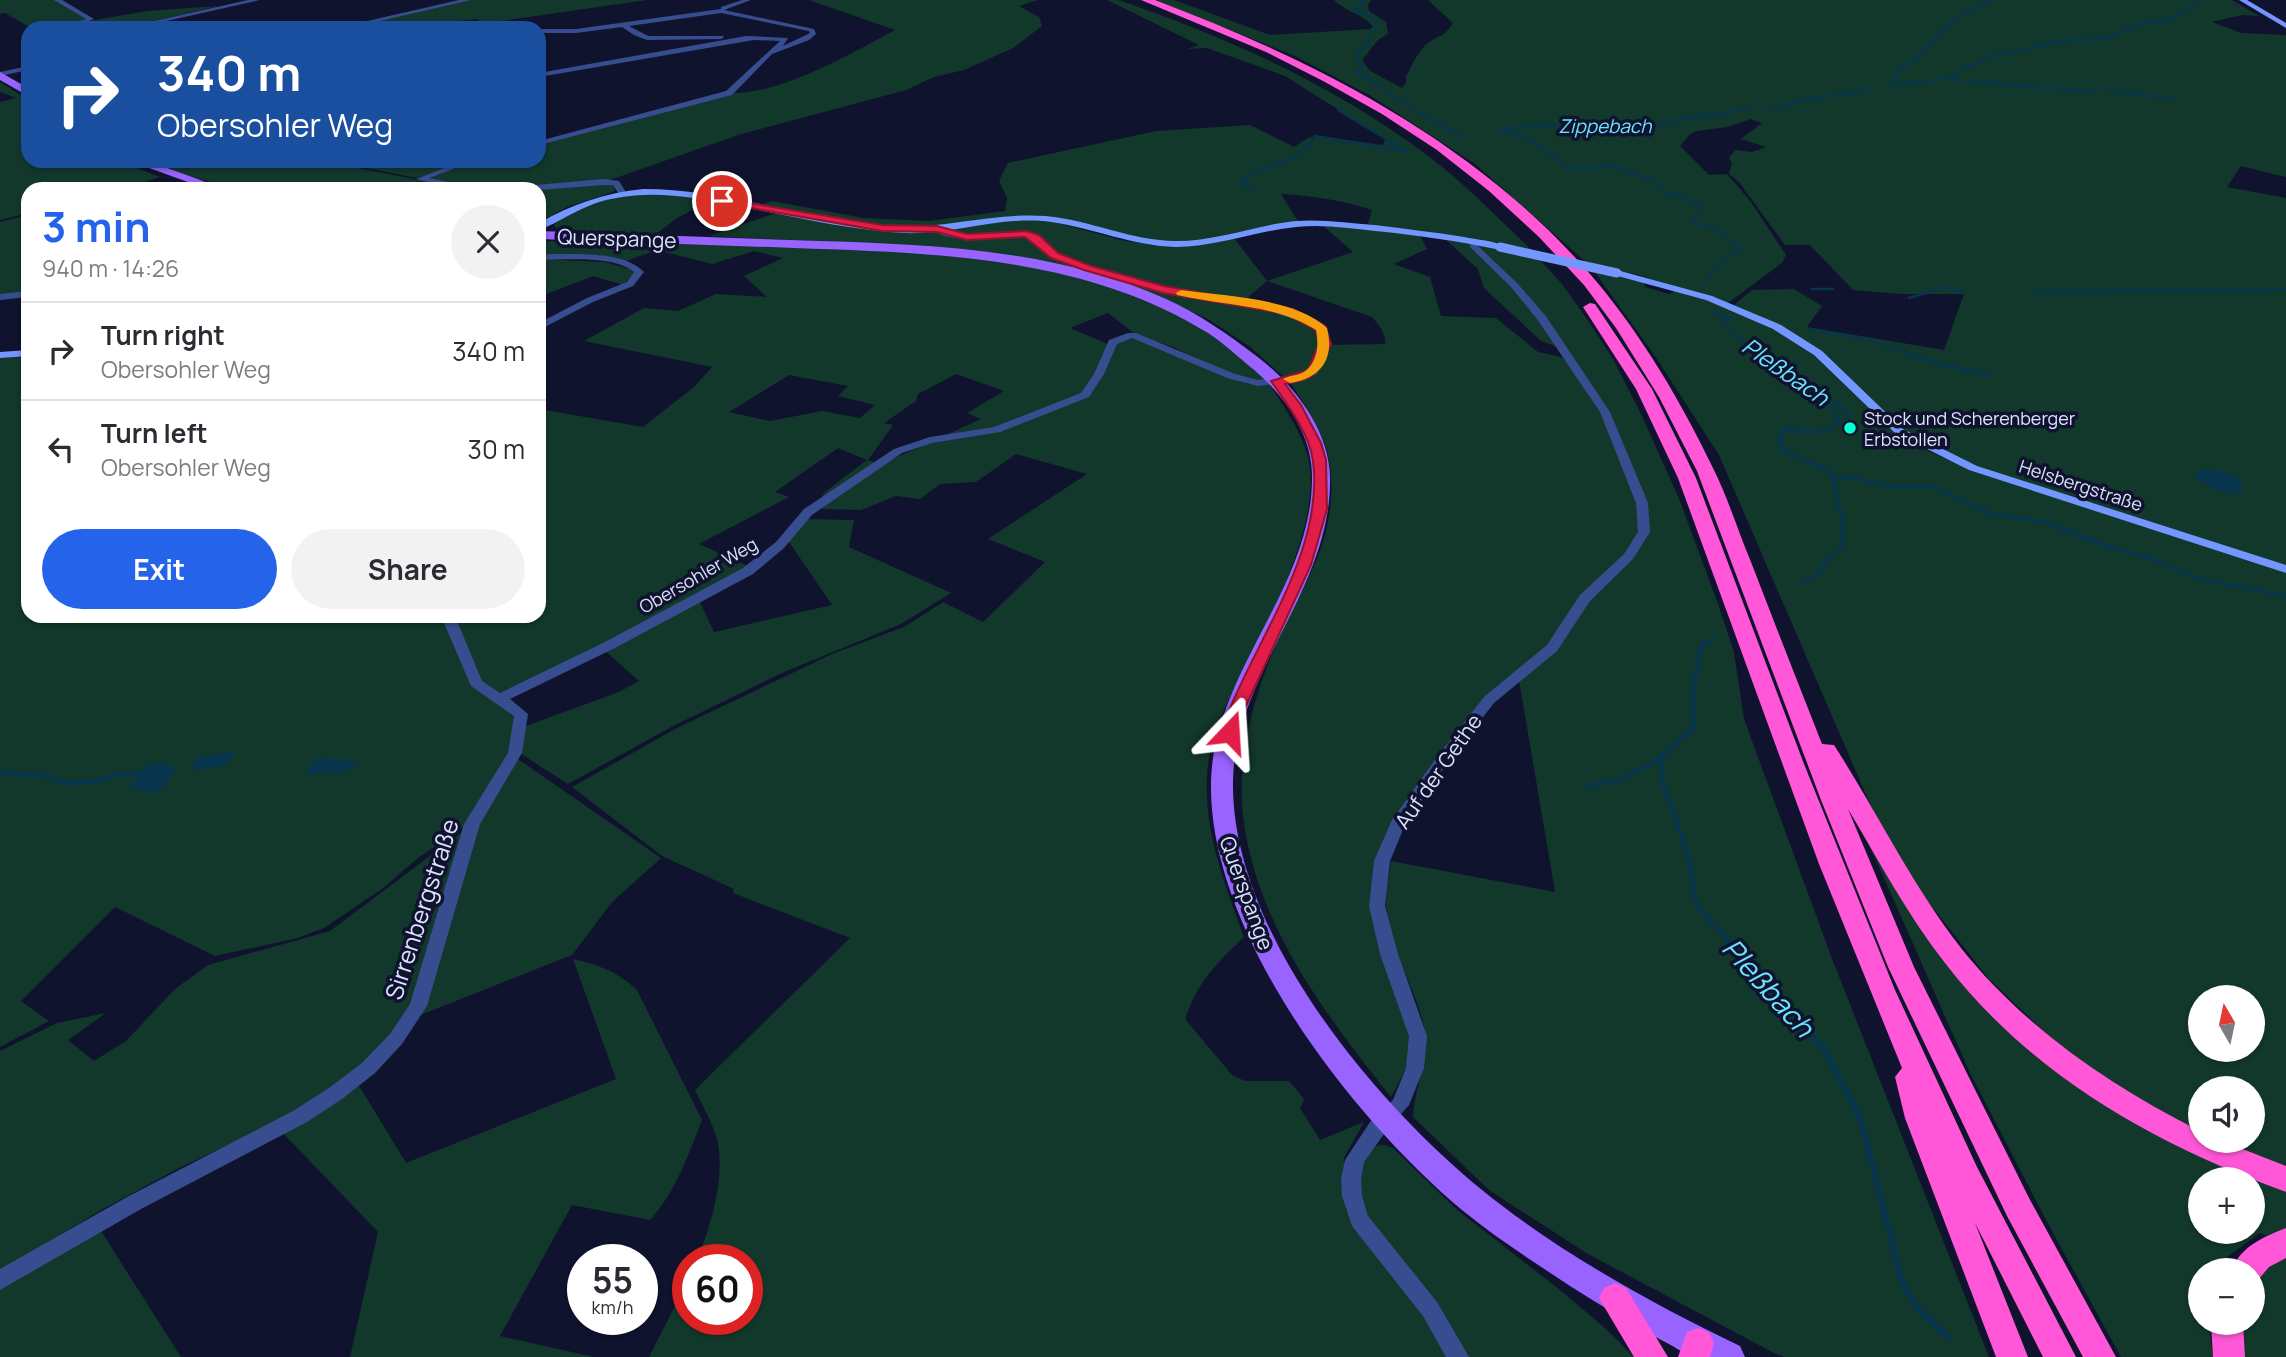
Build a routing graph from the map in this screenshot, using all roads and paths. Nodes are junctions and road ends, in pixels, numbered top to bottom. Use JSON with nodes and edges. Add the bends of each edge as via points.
{"nodes":[{"id":1,"x":57,"y":0,"type":"edge"},
{"id":2,"x":257,"y":0,"type":"edge"},
{"id":3,"x":468,"y":0,"type":"edge"},
{"id":4,"x":748,"y":0,"type":"edge"},
{"id":5,"x":1131,"y":0,"type":"edge"},
{"id":6,"x":1146,"y":0,"type":"edge"},
{"id":7,"x":2242,"y":0,"type":"edge"},
{"id":8,"x":712,"y":11,"type":"junction"},
{"id":9,"x":85,"y":21,"type":"edge"},
{"id":10,"x":158,"y":21,"type":"edge"},
{"id":11,"x":372,"y":21,"type":"edge"},
{"id":12,"x":623,"y":24,"type":"junction"},
{"id":13,"x":2286,"y":26,"type":"edge"},
{"id":14,"x":546,"y":31,"type":"edge"},
{"id":15,"x":576,"y":31,"type":"junction"},
{"id":16,"x":546,"y":36,"type":"edge"},
{"id":17,"x":755,"y":38,"type":"junction"},
{"id":18,"x":770,"y":54,"type":"junction"},
{"id":19,"x":21,"y":70,"type":"edge"},
{"id":20,"x":0,"y":74,"type":"edge"},
{"id":21,"x":546,"y":74,"type":"edge"},
{"id":22,"x":21,"y":88,"type":"edge"},
{"id":23,"x":546,"y":141,"type":"edge"},
{"id":24,"x":157,"y":168,"type":"edge"},
{"id":25,"x":451,"y":168,"type":"edge"},
{"id":26,"x":198,"y":182,"type":"edge"},
{"id":27,"x":434,"y":182,"type":"edge"},
{"id":28,"x":546,"y":187,"type":"edge"},
{"id":29,"x":623,"y":194,"type":"junction"},
{"id":30,"x":546,"y":223,"type":"edge"},
{"id":31,"x":937,"y":229,"type":"junction"},
{"id":32,"x":546,"y":237,"type":"edge"},
{"id":33,"x":1476,"y":242,"type":"junction"},
{"id":34,"x":546,"y":257,"type":"edge"},
{"id":35,"x":21,"y":295,"type":"edge"},
{"id":36,"x":0,"y":297,"type":"edge"},
{"id":37,"x":546,"y":324,"type":"edge"},
{"id":38,"x":21,"y":354,"type":"edge"},
{"id":39,"x":0,"y":355,"type":"edge"},
{"id":40,"x":1277,"y":381,"type":"junction"},
{"id":41,"x":2286,"y":569,"type":"edge"},
{"id":42,"x":451,"y":623,"type":"edge"},
{"id":43,"x":1788,"y":682,"type":"junction"},
{"id":44,"x":499,"y":699,"type":"junction"},
{"id":45,"x":1895,"y":1021,"type":"junction"},
{"id":46,"x":1388,"y":1117,"type":"junction"},
{"id":47,"x":2286,"y":1180,"type":"edge"},
{"id":48,"x":2286,"y":1242,"type":"edge"},
{"id":49,"x":2257,"y":1258,"type":"edge"},
{"id":50,"x":0,"y":1280,"type":"edge"},
{"id":51,"x":1615,"y":1298,"type":"junction"},
{"id":52,"x":2228,"y":1335,"type":"edge"},
{"id":53,"x":1696,"y":1350,"type":"edge"},
{"id":54,"x":1458,"y":1357,"type":"edge"},
{"id":55,"x":1652,"y":1357,"type":"edge"},
{"id":56,"x":1729,"y":1357,"type":"edge"},
{"id":57,"x":2012,"y":1357,"type":"edge"},
{"id":58,"x":2060,"y":1357,"type":"edge"},
{"id":59,"x":2099,"y":1357,"type":"edge"},
{"id":60,"x":2229,"y":1357,"type":"edge"}],
"edges":[{"from":1,"to":9,"type":"street","via":[[91,19]]},
{"from":2,"to":10,"type":"street"},
{"from":3,"to":11,"type":"street"},
{"from":4,"to":8,"type":"street"},
{"from":5,"to":45,"type":"highway","via":[[1291,66],[1412,137],[1510,217],[1599,319],[1626,359],[1691,487],[1838,882]]},
{"from":6,"to":43,"type":"highway","via":[[1276,52],[1372,102],[1476,172],[1551,240],[1616,317],[1682,422],[1706,471]]},
{"from":7,"to":13,"type":"street"},
{"from":8,"to":12,"type":"street"},
{"from":8,"to":18,"type":"street","via":[[738,12],[760,21],[812,30],[807,39]]},
{"from":12,"to":15,"type":"street"},
{"from":12,"to":17,"type":"street","via":[[647,37]]},
{"from":14,"to":15,"type":"street"},
{"from":15,"to":16,"type":"street"},
{"from":17,"to":18,"type":"street","via":[[786,39]]},
{"from":17,"to":21,"type":"street"},
{"from":18,"to":23,"type":"street","via":[[729,93]]},
{"from":19,"to":20,"type":"street"},
{"from":20,"to":22,"type":"main road"},
{"from":24,"to":26,"type":"main road"},
{"from":25,"to":27,"type":"street","via":[[420,179]]},
{"from":28,"to":29,"type":"street","via":[[612,182]]},
{"from":29,"to":30,"type":"street","name":"Helsbergstraße","via":[[580,204]]},
{"from":29,"to":31,"type":"street","name":"Helsbergstraße","via":[[677,193],[882,228]]},
{"from":31,"to":33,"type":"street","name":"Helsbergstraße","via":[[1048,218],[1128,238],[1177,244],[1320,223]]},
{"from":31,"to":40,"type":"street","name":"Obersohler Weg","via":[[967,237],[1026,234],[1055,256],[1087,268],[1163,289],[1262,304],[1303,317],[1321,328],[1325,344],[1321,357],[1308,375]]},
{"from":32,"to":40,"type":"main road","name":"Querspange","via":[[875,247],[945,252],[1068,271],[1118,284],[1203,322],[1245,351]]},
{"from":33,"to":41,"type":"street","name":"Helsbergstraße","bridge":true,"via":[[1709,298],[1777,327],[1818,353],[1899,431],[1962,463]]},
{"from":33,"to":46,"type":"street","name":"Auf der Gethe","via":[[1476,249],[1541,317],[1605,412],[1642,503],[1644,532],[1629,556],[1585,598],[1552,648],[1489,700],[1398,824],[1382,861],[1377,906],[1419,1036],[1415,1068],[1400,1105]]},
{"from":34,"to":37,"type":"street","via":[[612,260],[639,272],[630,284]]},
{"from":35,"to":36,"type":"street"},
{"from":38,"to":39,"type":"street"},
{"from":40,"to":44,"type":"street","name":"Obersohler Weg","via":[[1248,382],[1153,341],[1132,335],[1122,338],[1114,342],[1085,395],[996,430],[930,440],[891,455],[808,512],[780,545],[748,571]]},
{"from":40,"to":46,"type":"main road","name":"Querspange","via":[[1320,460],[1321,509],[1304,565],[1234,714],[1223,769],[1223,823],[1231,860],[1275,968],[1312,1025]]},
{"from":42,"to":44,"type":"street","name":"Sirrenbergstraße","via":[[476,683]]},
{"from":43,"to":47,"type":"highway","via":[[1922,913],[1971,978],[2013,1020],[2063,1063],[2184,1140]]},
{"from":43,"to":59,"type":"highway","via":[[1901,967],[2018,1207]]},
{"from":44,"to":50,"type":"street","name":"Sirrenbergstraße","via":[[521,713],[515,752],[472,824],[418,1006],[396,1040],[332,1096],[286,1125],[110,1215]]},
{"from":45,"to":57,"type":"highway","via":[[1919,1118]]},
{"from":45,"to":58,"type":"highway","via":[[1991,1228]]},
{"from":46,"to":51,"type":"main road","name":"Querspange","via":[[1466,1196]]},
{"from":46,"to":54,"type":"street","name":"Auf der Gethe","via":[[1355,1160],[1351,1179],[1354,1204],[1359,1220],[1430,1309]]},
{"from":48,"to":49,"type":"highway"},
{"from":51,"to":53,"type":"main road","name":"Querspange"},
{"from":51,"to":55,"type":"highway"},
{"from":52,"to":60,"type":"highway"},
{"from":53,"to":56,"type":"main road","name":"Querspange"}]}
